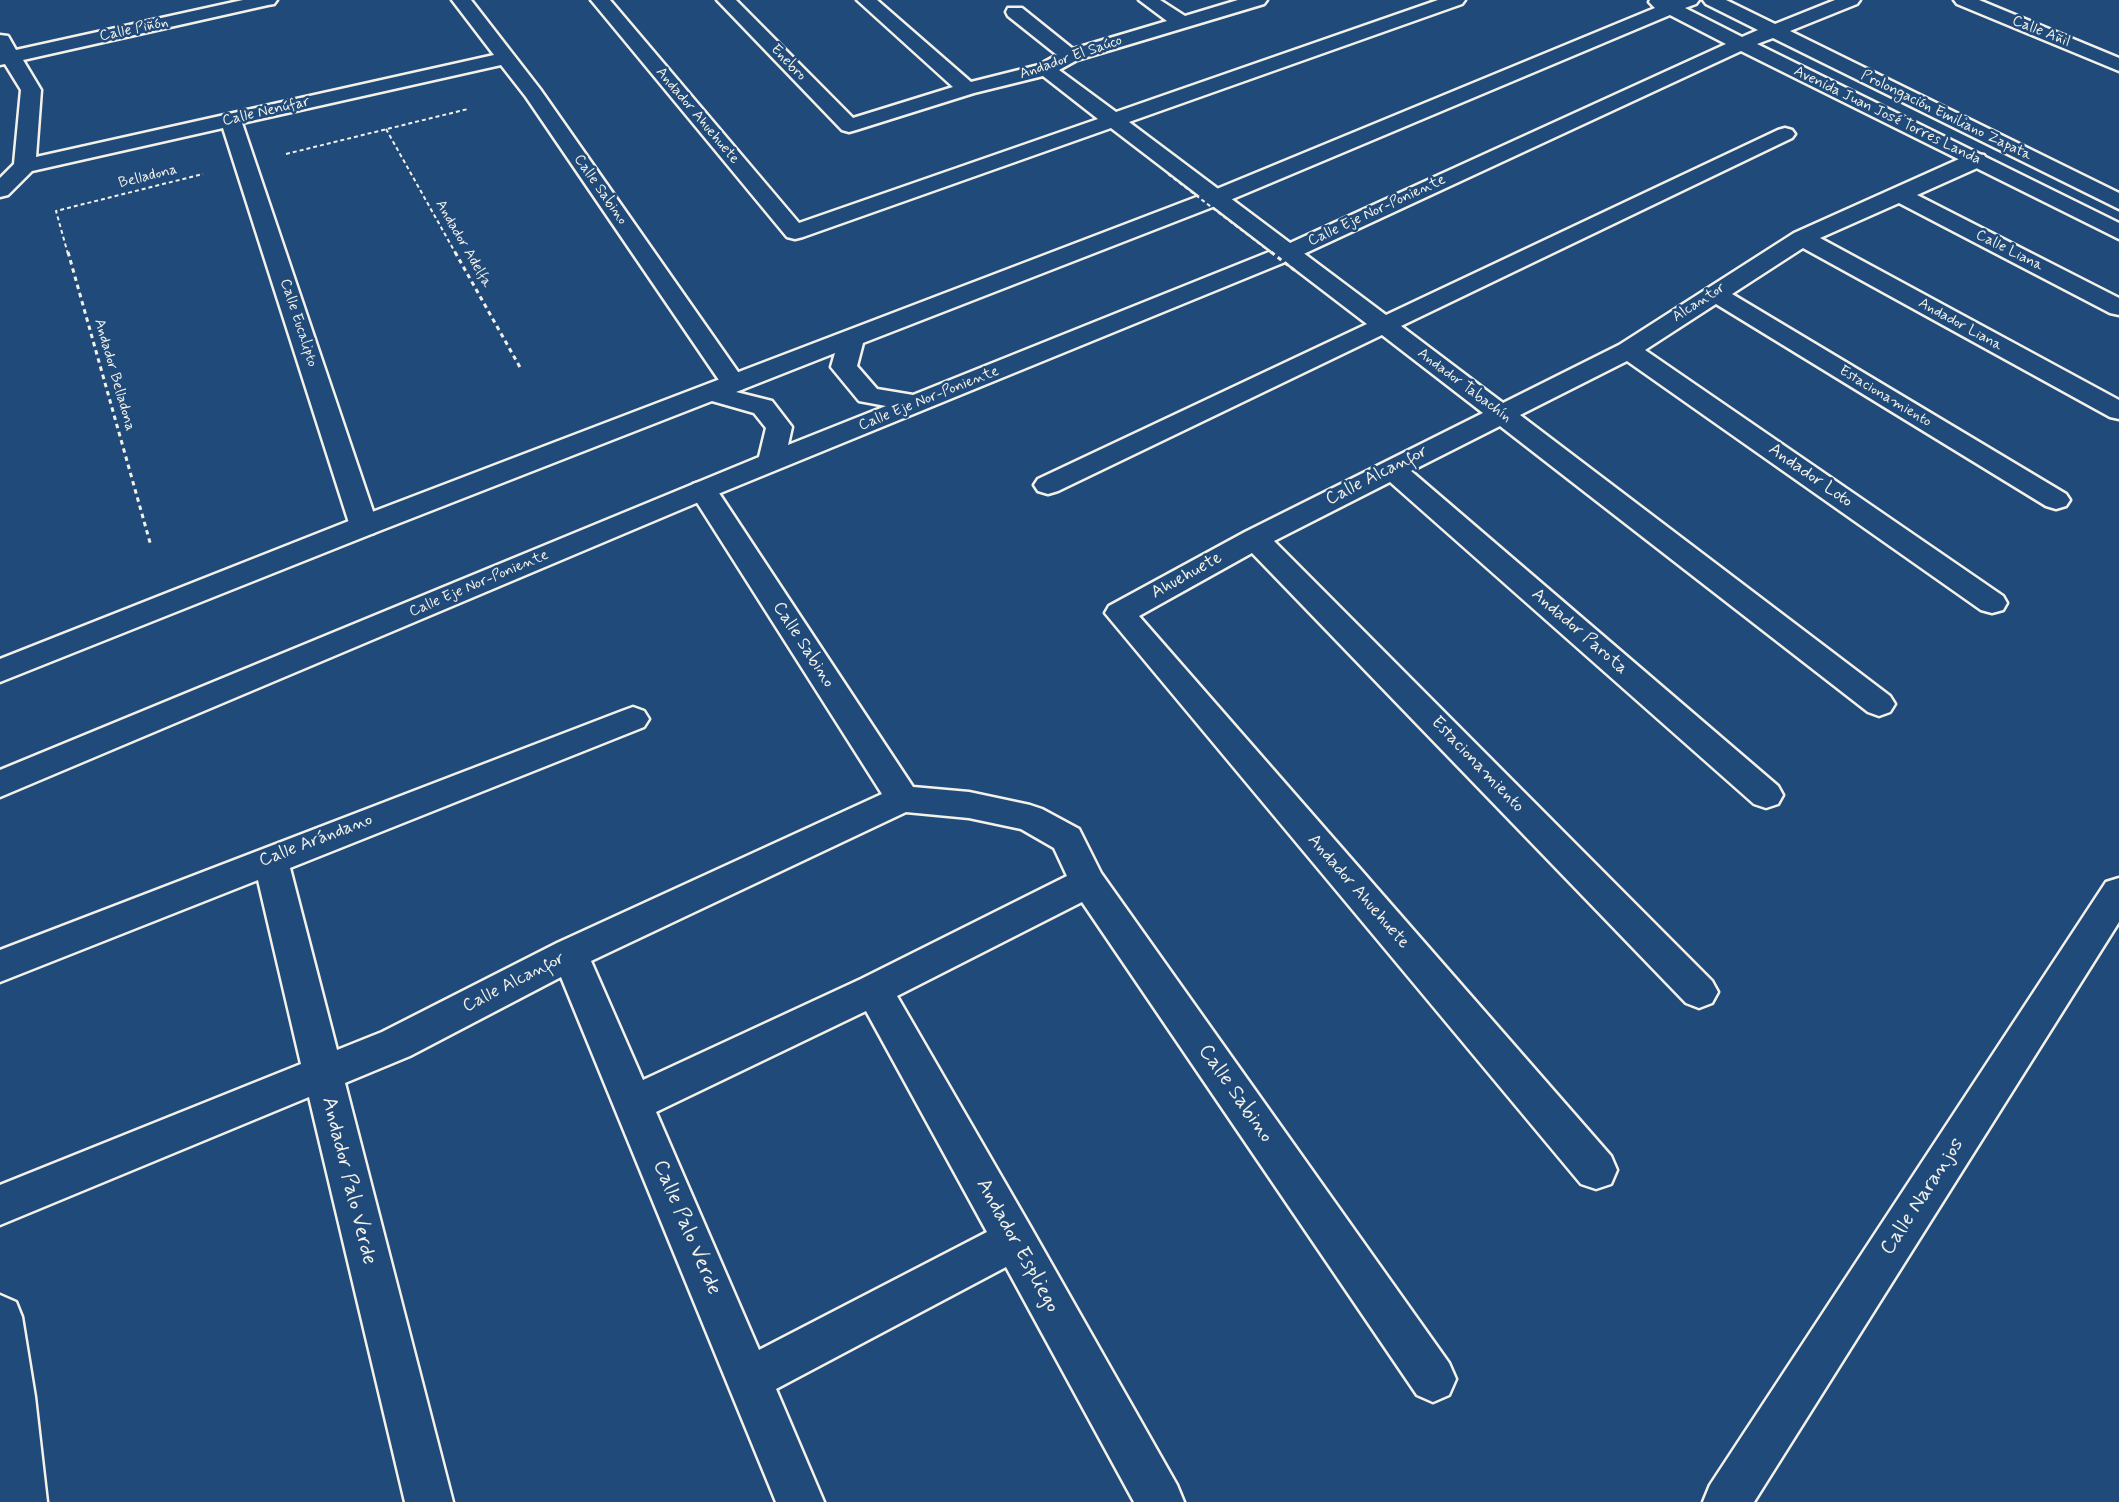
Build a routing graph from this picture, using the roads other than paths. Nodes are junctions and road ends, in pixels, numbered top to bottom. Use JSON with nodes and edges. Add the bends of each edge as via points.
{"nodes":[{"id":1,"x":268,"y":0,"type":"edge"},
{"id":2,"x":461,"y":0,"type":"edge"},
{"id":3,"x":600,"y":0,"type":"edge"},
{"id":4,"x":726,"y":0,"type":"edge"},
{"id":5,"x":866,"y":0,"type":"edge"},
{"id":6,"x":1148,"y":0,"type":"edge"},
{"id":7,"x":1258,"y":0,"type":"edge"},
{"id":8,"x":1456,"y":0,"type":"edge"},
{"id":9,"x":1712,"y":0,"type":"edge"},
{"id":10,"x":1851,"y":0,"type":"edge"},
{"id":11,"x":1963,"y":0,"type":"edge"},
{"id":12,"x":1671,"y":3,"type":"edge"},
{"id":13,"x":1015,"y":12,"type":"dead end"},
{"id":14,"x":1183,"y":23,"type":"junction"},
{"id":15,"x":1773,"y":30,"type":"junction"},
{"id":16,"x":0,"y":38,"type":"edge"},
{"id":17,"x":1741,"y":44,"type":"junction"},
{"id":18,"x":1070,"y":56,"type":"junction"},
{"id":19,"x":6,"y":58,"type":"edge"},
{"id":20,"x":506,"y":58,"type":"junction"},
{"id":21,"x":2119,"y":64,"type":"edge"},
{"id":22,"x":1046,"y":69,"type":"junction"},
{"id":23,"x":967,"y":89,"type":"junction"},
{"id":24,"x":231,"y":120,"type":"junction"},
{"id":25,"x":1111,"y":121,"type":"junction"},
{"id":26,"x":849,"y":126,"type":"joint"},
{"id":27,"x":1785,"y":134,"type":"dead end"},
{"id":28,"x":1977,"y":160,"type":"junction"},
{"id":29,"x":25,"y":166,"type":"junction"},
{"id":30,"x":0,"y":190,"type":"edge"},
{"id":31,"x":1899,"y":194,"type":"junction"},
{"id":32,"x":1215,"y":198,"type":"junction"},
{"id":33,"x":2119,"y":202,"type":"edge"},
{"id":34,"x":2119,"y":232,"type":"edge"},
{"id":35,"x":1802,"y":238,"type":"junction"},
{"id":36,"x":1292,"y":263,"type":"junction"},
{"id":37,"x":1714,"y":293,"type":"junction"},
{"id":38,"x":2119,"y":308,"type":"edge"},
{"id":39,"x":1383,"y":325,"type":"junction"},
{"id":40,"x":851,"y":340,"type":"junction"},
{"id":41,"x":1628,"y":350,"type":"junction"},
{"id":42,"x":723,"y":389,"type":"junction"},
{"id":43,"x":916,"y":404,"type":"junction"},
{"id":44,"x":2119,"y":411,"type":"edge"},
{"id":45,"x":1500,"y":413,"type":"junction"},
{"id":46,"x":771,"y":463,"type":"junction"},
{"id":47,"x":1392,"y":469,"type":"junction"},
{"id":48,"x":1048,"y":485,"type":"dead end"},
{"id":49,"x":703,"y":490,"type":"junction"},
{"id":50,"x":2056,"y":500,"type":"dead end"},
{"id":51,"x":364,"y":526,"type":"junction"},
{"id":52,"x":1255,"y":539,"type":"junction"},
{"id":53,"x":1992,"y":603,"type":"dead end"},
{"id":54,"x":1120,"y":613,"type":"joint"},
{"id":55,"x":0,"y":671,"type":"edge"},
{"id":56,"x":1879,"y":704,"type":"dead end"},
{"id":57,"x":633,"y":718,"type":"dead end"},
{"id":58,"x":0,"y":784,"type":"edge"},
{"id":59,"x":1766,"y":795,"type":"dead end"},
{"id":60,"x":903,"y":799,"type":"junction"},
{"id":61,"x":270,"y":859,"type":"junction"},
{"id":62,"x":1088,"y":882,"type":"junction"},
{"id":63,"x":2119,"y":892,"type":"edge"},
{"id":64,"x":570,"y":954,"type":"junction"},
{"id":65,"x":0,"y":966,"type":"edge"},
{"id":66,"x":874,"y":990,"type":"junction"},
{"id":67,"x":1700,"y":992,"type":"dead end"},
{"id":68,"x":322,"y":1074,"type":"junction"},
{"id":69,"x":634,"y":1103,"type":"junction"},
{"id":70,"x":1596,"y":1170,"type":"dead end"},
{"id":71,"x":0,"y":1205,"type":"edge"},
{"id":72,"x":1015,"y":1240,"type":"junction"},
{"id":73,"x":0,"y":1317,"type":"edge"},
{"id":74,"x":749,"y":1378,"type":"junction"},
{"id":75,"x":1433,"y":1379,"type":"dead end"},
{"id":76,"x":6,"y":1399,"type":"edge"},
{"id":77,"x":23,"y":1502,"type":"edge"},
{"id":78,"x":429,"y":1502,"type":"edge"},
{"id":79,"x":800,"y":1502,"type":"edge"},
{"id":80,"x":1160,"y":1502,"type":"edge"},
{"id":81,"x":1727,"y":1502,"type":"edge"}],
"edges":[{"from":1,"to":19,"type":"street","name":"Calle Piñón"},
{"from":2,"to":20,"type":"street","name":"Calle Sabino"},
{"from":3,"to":25,"type":"street","name":"Andador Ahuehuete","via":[[795,232]]},
{"from":4,"to":26,"type":"street","name":"Enebro"},
{"from":5,"to":23,"type":"street"},
{"from":6,"to":14,"type":"street"},
{"from":7,"to":14,"type":"street","name":"Andador El Saúco"},
{"from":8,"to":25,"type":"street"},
{"from":9,"to":15,"type":"street"},
{"from":10,"to":15,"type":"street","name":"Calle Eje Nor-Poniente"},
{"from":11,"to":21,"type":"street","name":"Calle Añil"},
{"from":12,"to":17,"type":"street","name":"Avenida Juan José Torres Landa"},
{"from":12,"to":32,"type":"street"},
{"from":13,"to":18,"type":"street"},
{"from":14,"to":18,"type":"street","name":"Andador El Saúco"},
{"from":15,"to":17,"type":"street","name":"Calle Eje Nor-Poniente"},
{"from":15,"to":33,"type":"street","name":"Prolongación Emiliano Zapata"},
{"from":16,"to":19,"type":"street"},
{"from":17,"to":28,"type":"street","name":"Avenida Juan José Torres Landa"},
{"from":17,"to":36,"type":"street","name":"Calle Eje Nor-Poniente"},
{"from":18,"to":22,"type":"street","name":"Andador El Saúco"},
{"from":19,"to":29,"type":"street","via":[[31,90]]},
{"from":20,"to":24,"type":"street","name":"Calle Nenúfar"},
{"from":20,"to":42,"type":"street","name":"Calle Sabino","via":[[533,93]]},
{"from":22,"to":23,"type":"street","name":"Andador El Saúco"},
{"from":22,"to":25,"type":"street","name":"Andador Tabachín"},
{"from":23,"to":26,"type":"street","name":"Andador El Saúco"},
{"from":24,"to":29,"type":"street","name":"Calle Nenúfar"},
{"from":24,"to":51,"type":"street","name":"Calle Eucalipto"},
{"from":25,"to":32,"type":"street","name":"Andador Tabachín"},
{"from":27,"to":39,"type":"street"},
{"from":28,"to":31,"type":"street","name":"Alcantor"},
{"from":28,"to":34,"type":"street","name":"Avenida Juan José Torres Landa"},
{"from":29,"to":30,"type":"street"},
{"from":31,"to":35,"type":"street","name":"Alcantor"},
{"from":31,"to":38,"type":"street","name":"Calle Liana"},
{"from":32,"to":36,"type":"street","name":"Andador Tabachín"},
{"from":32,"to":40,"type":"street"},
{"from":35,"to":37,"type":"street","name":"Alcantor"},
{"from":35,"to":44,"type":"street","name":"Andador Liana"},
{"from":36,"to":39,"type":"street","name":"Andador Tabachín"},
{"from":36,"to":43,"type":"street","name":"Calle Eje Nor-Poniente"},
{"from":37,"to":41,"type":"street","name":"Alcantor"},
{"from":37,"to":50,"type":"street","name":"Estacionamiento"},
{"from":39,"to":45,"type":"street","name":"Andador Tabachín"},
{"from":39,"to":48,"type":"street"},
{"from":40,"to":42,"type":"street"},
{"from":40,"to":43,"type":"street","via":[[844,367],[868,395]]},
{"from":41,"to":45,"type":"street","name":"Alcantor"},
{"from":41,"to":53,"type":"street","name":"Andador Loto"},
{"from":42,"to":46,"type":"street","via":[[763,407],[779,427]]},
{"from":42,"to":51,"type":"street"},
{"from":43,"to":46,"type":"street","name":"Calle Eje Nor-Poniente"},
{"from":45,"to":47,"type":"street","name":"Calle Alcanfor"},
{"from":45,"to":56,"type":"street","name":"Andador Tabachín"},
{"from":46,"to":49,"type":"street","name":"Calle Eje Nor-Poniente"},
{"from":47,"to":52,"type":"street","name":"Calle Alcanfor"},
{"from":47,"to":59,"type":"street","name":"Andador Parota"},
{"from":49,"to":58,"type":"street","name":"Calle Eje Nor-Poniente"},
{"from":49,"to":60,"type":"street","name":"Calle Sabino"},
{"from":51,"to":55,"type":"street"},
{"from":52,"to":54,"type":"street","name":"Ahuehuete"},
{"from":52,"to":67,"type":"street","name":"Estacionamiento"},
{"from":54,"to":70,"type":"street","name":"Andador Ahuehuete"},
{"from":57,"to":61,"type":"street","name":"Calle Arándano"},
{"from":60,"to":62,"type":"street","name":"Calle Sabino","via":[[969,805],[1030,819],[1067,839]]},
{"from":60,"to":64,"type":"street","name":"Calle Alcanfor"},
{"from":61,"to":65,"type":"street","name":"Calle Arándano"},
{"from":61,"to":68,"type":"street","name":"Andador Palo Verde"},
{"from":62,"to":66,"type":"street"},
{"from":62,"to":75,"type":"street","name":"Calle Sabino"},
{"from":63,"to":81,"type":"street","name":"Calle Naranjos"},
{"from":64,"to":68,"type":"street","name":"Calle Alcanfor","via":[[396,1044]]},
{"from":64,"to":69,"type":"street","name":"Calle Palo Verde"},
{"from":66,"to":69,"type":"street"},
{"from":66,"to":72,"type":"street","name":"Andador Espliego"},
{"from":68,"to":71,"type":"street","name":"Calle Alcanfor"},
{"from":68,"to":78,"type":"street","name":"Andador Palo Verde"},
{"from":69,"to":74,"type":"street","name":"Calle Palo Verde"},
{"from":72,"to":74,"type":"street"},
{"from":72,"to":80,"type":"street","name":"Andador Espliego"},
{"from":73,"to":76,"type":"street"},
{"from":74,"to":79,"type":"street","name":"Calle Palo Verde"},
{"from":76,"to":77,"type":"street"}]}
